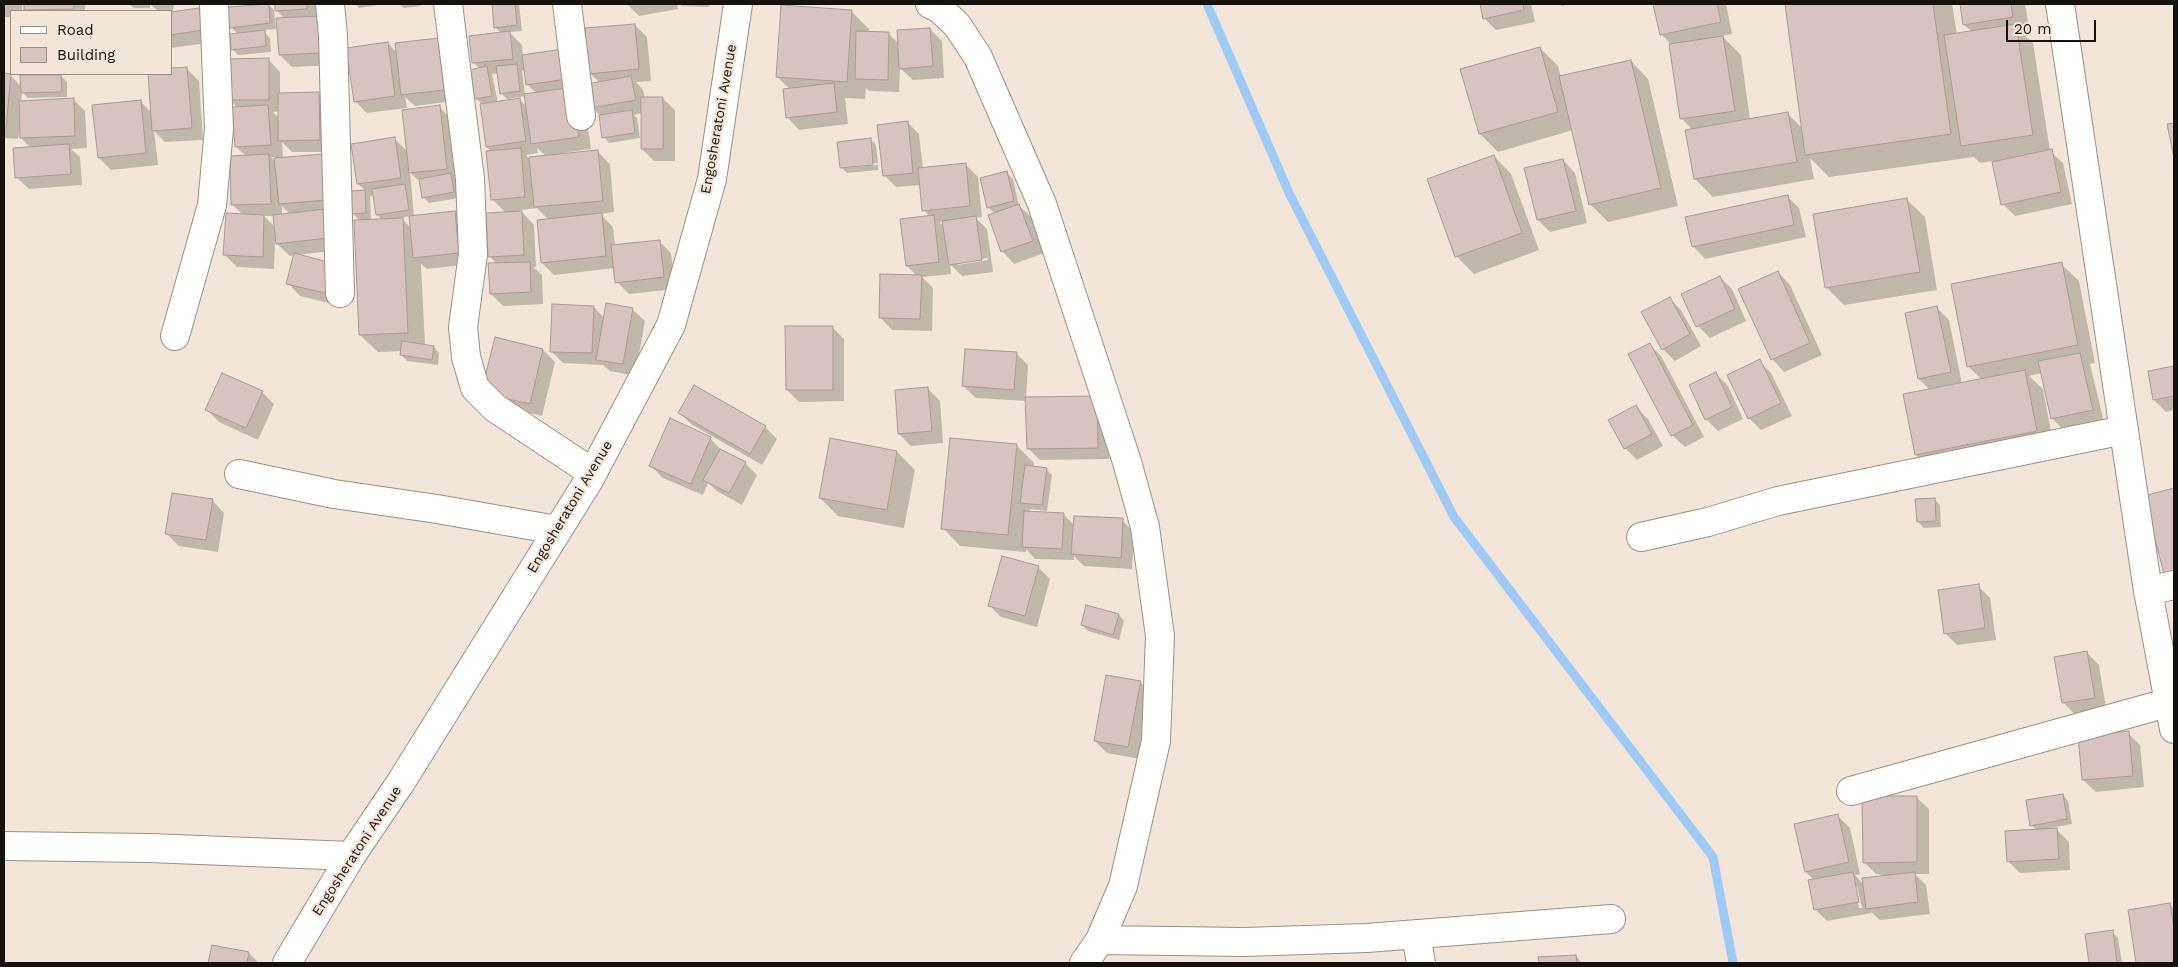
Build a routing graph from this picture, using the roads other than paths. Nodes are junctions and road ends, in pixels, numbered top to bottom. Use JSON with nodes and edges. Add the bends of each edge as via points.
{"nodes":[{"id":1,"x":214,"y":4,"type":"edge"},
{"id":2,"x":330,"y":4,"type":"edge"},
{"id":3,"x":448,"y":4,"type":"edge"},
{"id":4,"x":567,"y":4,"type":"edge"},
{"id":5,"x":738,"y":4,"type":"edge"},
{"id":6,"x":930,"y":4,"type":"edge"},
{"id":7,"x":2060,"y":4,"type":"edge"},
{"id":8,"x":581,"y":116,"type":"dead end"},
{"id":9,"x":340,"y":293,"type":"dead end"},
{"id":10,"x":175,"y":336,"type":"dead end"},
{"id":11,"x":2124,"y":430,"type":"junction"},
{"id":12,"x":239,"y":474,"type":"dead end"},
{"id":13,"x":593,"y":474,"type":"junction"},
{"id":14,"x":557,"y":530,"type":"junction"},
{"id":15,"x":1641,"y":537,"type":"dead end"},
{"id":16,"x":2174,"y":585,"type":"edge"},
{"id":17,"x":2148,"y":591,"type":"junction"},
{"id":18,"x":2172,"y":702,"type":"edge"},
{"id":19,"x":2174,"y":729,"type":"edge"},
{"id":20,"x":1851,"y":791,"type":"dead end"},
{"id":21,"x":4,"y":846,"type":"edge"},
{"id":22,"x":351,"y":856,"type":"junction"},
{"id":23,"x":1611,"y":919,"type":"dead end"},
{"id":24,"x":1416,"y":934,"type":"junction"},
{"id":25,"x":1100,"y":940,"type":"junction"},
{"id":26,"x":287,"y":963,"type":"edge"},
{"id":27,"x":1084,"y":963,"type":"edge"},
{"id":28,"x":1421,"y":963,"type":"edge"}],
"edges":[{"from":1,"to":10,"type":"street","via":[[219,130],[212,205]]},
{"from":2,"to":9,"type":"street"},
{"from":3,"to":13,"type":"street","via":[[470,179],[473,254],[464,327],[466,357],[475,388],[495,408]]},
{"from":4,"to":8,"type":"street"},
{"from":5,"to":13,"type":"street","name":"Engosheratoni Avenue","via":[[712,179],[672,325]]},
{"from":6,"to":25,"type":"street","via":[[957,26],[978,57],[1042,204],[1127,462],[1145,527],[1160,636],[1156,741],[1123,886]]},
{"from":7,"to":11,"type":"street"},
{"from":11,"to":15,"type":"street","via":[[1778,501],[1708,522]]},
{"from":11,"to":17,"type":"street"},
{"from":12,"to":14,"type":"street","via":[[334,494],[438,508]]},
{"from":13,"to":14,"type":"street","name":"Engosheratoni Avenue"},
{"from":14,"to":22,"type":"street","name":"Engosheratoni Avenue","via":[[401,782]]},
{"from":16,"to":17,"type":"street"},
{"from":17,"to":18,"type":"street"},
{"from":18,"to":19,"type":"street"},
{"from":18,"to":20,"type":"street"},
{"from":21,"to":22,"type":"street"},
{"from":22,"to":26,"type":"street","name":"Engosheratoni Avenue"},
{"from":23,"to":24,"type":"street"},
{"from":24,"to":25,"type":"street","via":[[1244,942]]},
{"from":24,"to":28,"type":"street"},
{"from":25,"to":27,"type":"street"}]}
